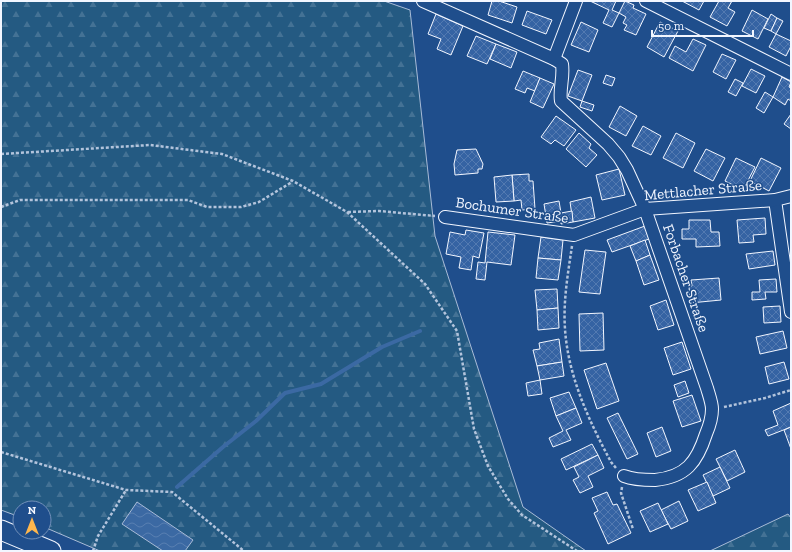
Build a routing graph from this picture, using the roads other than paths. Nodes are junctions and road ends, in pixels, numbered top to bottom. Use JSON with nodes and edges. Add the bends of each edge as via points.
{"nodes":[{"id":1,"x":423,"y":1,"type":"edge"},
{"id":2,"x":576,"y":1,"type":"edge"},
{"id":3,"x":646,"y":1,"type":"edge"},
{"id":4,"x":554,"y":59,"type":"junction"},
{"id":5,"x":791,"y":74,"type":"edge"},
{"id":6,"x":791,"y":196,"type":"edge"},
{"id":7,"x":775,"y":200,"type":"junction"},
{"id":8,"x":645,"y":209,"type":"junction"},
{"id":9,"x":445,"y":217,"type":"road end"},
{"id":10,"x":574,"y":235,"type":"joint"},
{"id":11,"x":791,"y":312,"type":"edge"},
{"id":12,"x":624,"y":476,"type":"road end"},
{"id":13,"x":1,"y":530,"type":"edge"},
{"id":14,"x":51,"y":551,"type":"edge"}],
"edges":[{"from":1,"to":4,"type":"street"},
{"from":2,"to":4,"type":"street"},
{"from":3,"to":5,"type":"street"},
{"from":4,"to":8,"type":"street","name":"Forbacher Straße","via":[[562,64],[561,101],[619,157]]},
{"from":6,"to":7,"type":"street","name":"Mettlacher Straße"},
{"from":7,"to":8,"type":"street","name":"Mettlacher Straße"},
{"from":7,"to":11,"type":"street"},
{"from":8,"to":10,"type":"street","name":"Mettlacher Straße"},
{"from":8,"to":12,"type":"street","name":"Forbacher Straße","via":[[712,409],[702,446],[694,462],[679,474],[662,479],[644,480]]},
{"from":9,"to":10,"type":"street","name":"Bochumer Straße"},
{"from":13,"to":14,"type":"main road"}]}
